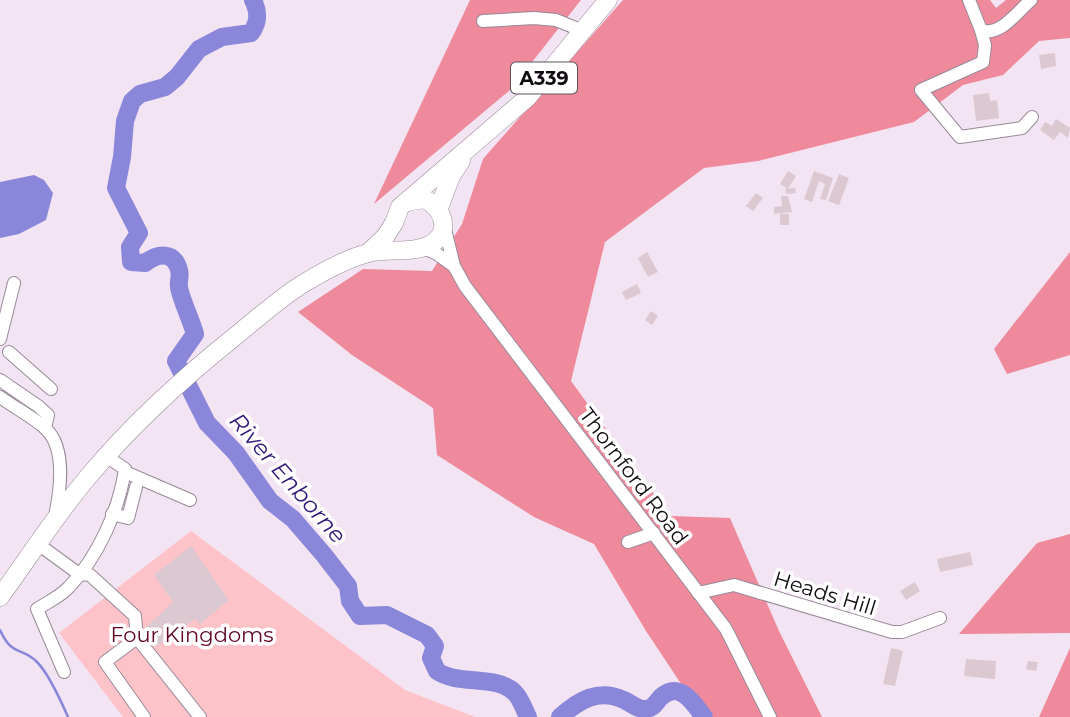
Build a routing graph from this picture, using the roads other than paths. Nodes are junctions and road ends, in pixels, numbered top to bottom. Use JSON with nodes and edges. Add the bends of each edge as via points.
{"nodes":[{"id":1,"x":608,"y":0,"type":"edge"},
{"id":2,"x":969,"y":0,"type":"edge"},
{"id":3,"x":1031,"y":0,"type":"edge"},
{"id":4,"x":483,"y":21,"type":"dead end"},
{"id":5,"x":981,"y":30,"type":"junction"},
{"id":6,"x":583,"y":31,"type":"junction"},
{"id":7,"x":1032,"y":117,"type":"dead end"},
{"id":8,"x":470,"y":148,"type":"junction"},
{"id":9,"x":406,"y":202,"type":"junction"},
{"id":10,"x":441,"y":214,"type":"junction"},
{"id":11,"x":394,"y":223,"type":"junction"},
{"id":12,"x":420,"y":247,"type":"junction"},
{"id":13,"x":368,"y":253,"type":"junction"},
{"id":14,"x":453,"y":266,"type":"junction"},
{"id":15,"x":14,"y":283,"type":"dead end"},
{"id":16,"x":0,"y":339,"type":"edge"},
{"id":17,"x":9,"y":352,"type":"dead end"},
{"id":18,"x":0,"y":380,"type":"edge"},
{"id":19,"x":0,"y":397,"type":"edge"},
{"id":20,"x":32,"y":402,"type":"junction"},
{"id":21,"x":45,"y":428,"type":"junction"},
{"id":22,"x":106,"y":456,"type":"junction"},
{"id":23,"x":125,"y":466,"type":"junction"},
{"id":24,"x":61,"y":472,"type":"junction"},
{"id":25,"x":136,"y":487,"type":"dead end"},
{"id":26,"x":77,"y":490,"type":"junction"},
{"id":27,"x":190,"y":500,"type":"dead end"},
{"id":28,"x":112,"y":514,"type":"junction"},
{"id":29,"x":53,"y":524,"type":"junction"},
{"id":30,"x":654,"y":533,"type":"junction"},
{"id":31,"x":628,"y":542,"type":"dead end"},
{"id":32,"x":38,"y":544,"type":"junction"},
{"id":33,"x":79,"y":574,"type":"junction"},
{"id":34,"x":698,"y":593,"type":"junction"},
{"id":35,"x":0,"y":597,"type":"edge"},
{"id":36,"x":940,"y":618,"type":"dead end"},
{"id":37,"x":137,"y":638,"type":"junction"},
{"id":38,"x":64,"y":672,"type":"dead end"},
{"id":39,"x":144,"y":717,"type":"edge"},
{"id":40,"x":200,"y":717,"type":"edge"},
{"id":41,"x":770,"y":717,"type":"edge"}],
"edges":[{"from":1,"to":6,"type":"highway","number":"A339"},
{"from":2,"to":5,"type":"street"},
{"from":3,"to":5,"type":"street","via":[[997,30]]},
{"from":4,"to":6,"type":"street","via":[[556,20]]},
{"from":5,"to":7,"type":"street","via":[[983,62],[921,90],[960,137],[1022,128]]},
{"from":6,"to":8,"type":"highway","number":"A339","via":[[527,98]]},
{"from":8,"to":9,"type":"highway","number":"A339"},
{"from":8,"to":10,"type":"highway","number":"A339","via":[[452,176]]},
{"from":9,"to":10,"type":"highway","via":[[424,199]]},
{"from":9,"to":11,"type":"highway"},
{"from":10,"to":12,"type":"highway","via":[[440,235]]},
{"from":10,"to":14,"type":"street","name":"Thornford Road"},
{"from":11,"to":12,"type":"highway","via":[[403,241]]},
{"from":11,"to":13,"type":"highway"},
{"from":12,"to":13,"type":"highway"},
{"from":12,"to":14,"type":"street","name":"Thornford Road"},
{"from":13,"to":22,"type":"highway","via":[[300,286],[167,394]]},
{"from":14,"to":30,"type":"street","name":"Thornford Road"},
{"from":15,"to":16,"type":"street"},
{"from":17,"to":20,"type":"street","via":[[49,387]]},
{"from":18,"to":20,"type":"street"},
{"from":19,"to":21,"type":"street"},
{"from":20,"to":21,"type":"street","via":[[48,415]]},
{"from":21,"to":24,"type":"street","via":[[54,442]]},
{"from":22,"to":23,"type":"street"},
{"from":22,"to":26,"type":"highway"},
{"from":23,"to":27,"type":"street"},
{"from":23,"to":28,"type":"street"},
{"from":24,"to":26,"type":"street"},
{"from":24,"to":29,"type":"street"},
{"from":25,"to":28,"type":"street","via":[[128,518]]},
{"from":26,"to":29,"type":"highway"},
{"from":28,"to":33,"type":"street","via":[[94,555]]},
{"from":29,"to":32,"type":"highway"},
{"from":30,"to":31,"type":"street"},
{"from":30,"to":34,"type":"street","name":"Thornford Road"},
{"from":32,"to":33,"type":"street"},
{"from":32,"to":35,"type":"highway"},
{"from":33,"to":37,"type":"street","via":[[90,575],[135,616]]},
{"from":33,"to":38,"type":"street","via":[[68,589],[37,609]]},
{"from":34,"to":36,"type":"street","name":"Heads Hill","via":[[734,585],[892,632]]},
{"from":34,"to":41,"type":"street","name":"Thornford Road","via":[[726,629]]},
{"from":37,"to":39,"type":"street","via":[[105,662]]},
{"from":37,"to":40,"type":"street"}]}
